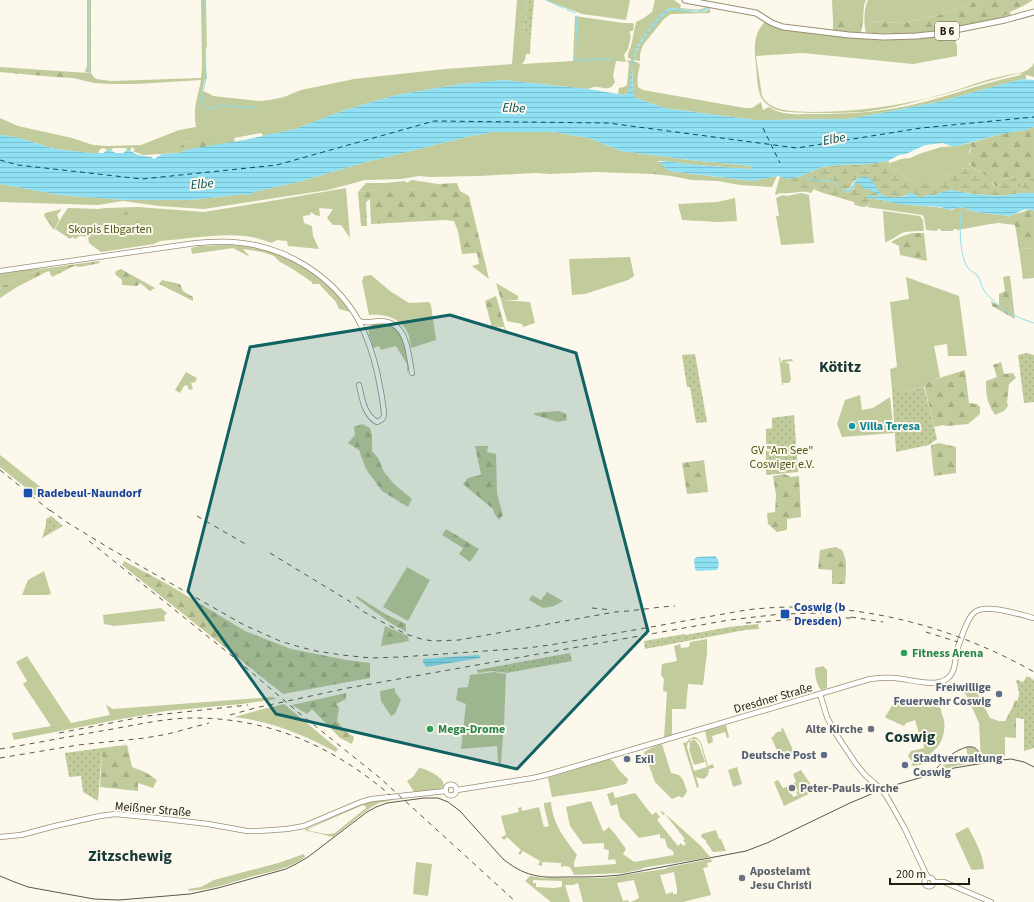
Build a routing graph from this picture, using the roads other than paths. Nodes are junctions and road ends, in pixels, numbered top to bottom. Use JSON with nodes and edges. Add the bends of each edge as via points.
{"nodes":[{"id":1,"x":685,"y":0,"type":"edge"},
{"id":2,"x":1032,"y":13,"type":"edge"},
{"id":3,"x":0,"y":271,"type":"edge"},
{"id":4,"x":359,"y":321,"type":"junction"},
{"id":5,"x":412,"y":373,"type":"dead end"},
{"id":6,"x":359,"y":385,"type":"dead end"},
{"id":7,"x":1034,"y":618,"type":"edge"},
{"id":8,"x":820,"y":694,"type":"junction"},
{"id":9,"x":446,"y":790,"type":"junction"},
{"id":10,"x":457,"y":790,"type":"junction"},
{"id":11,"x":0,"y":837,"type":"edge"},
{"id":12,"x":928,"y":878,"type":"junction"},
{"id":13,"x":934,"y":882,"type":"junction"},
{"id":14,"x":990,"y":902,"type":"edge"}],
"edges":[{"from":1,"to":2,"type":"main road","number":"B 6","via":[[756,13],[780,26],[884,37],[923,35]]},
{"from":3,"to":4,"type":"main road","via":[[196,243],[245,243],[278,251],[312,269],[340,294]]},
{"from":4,"to":5,"type":"main road","via":[[386,322],[396,326],[405,338]]},
{"from":4,"to":6,"type":"main road","via":[[374,361],[384,418],[377,422],[367,414]]},
{"from":7,"to":8,"type":"main road","name":"Dresdner Straße","via":[[994,609],[976,611],[967,622],[957,649],[954,670],[944,681],[932,683],[894,678],[870,679]]},
{"from":8,"to":10,"type":"main road","name":"Dresdner Straße","via":[[546,775]]},
{"from":8,"to":12,"type":"main road","via":[[834,731],[860,769],[887,797]]},
{"from":9,"to":10,"type":"main road","via":[[448,795],[452,796]]},
{"from":9,"to":10,"type":"main road","via":[[450,784],[456,786]]},
{"from":9,"to":11,"type":"main road","name":"Meißner Straße","via":[[372,799],[295,828],[242,830],[115,814],[13,837]]},
{"from":12,"to":13,"type":"main road","via":[[932,878]]},
{"from":12,"to":13,"type":"main road","via":[[925,882],[927,886]]},
{"from":13,"to":14,"type":"main road","via":[[944,882]]}]}
